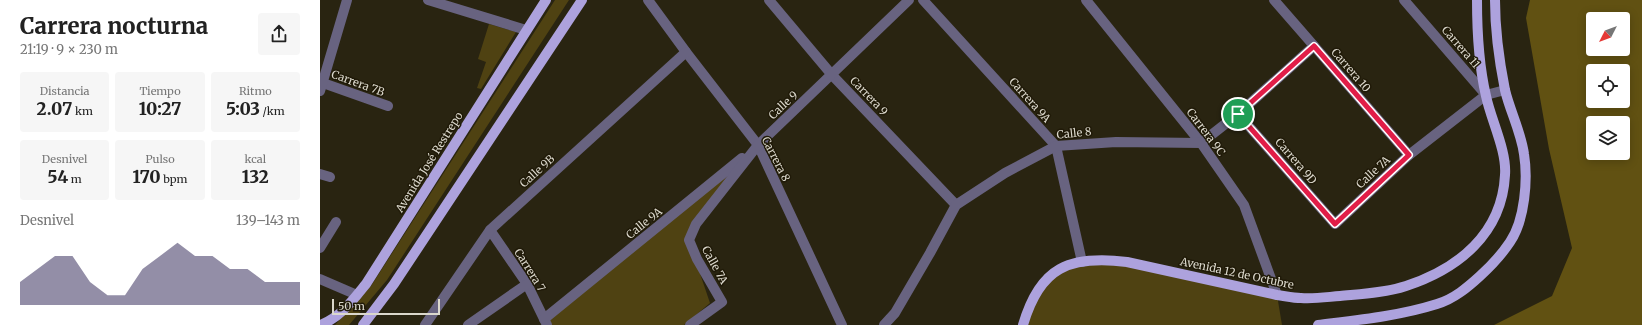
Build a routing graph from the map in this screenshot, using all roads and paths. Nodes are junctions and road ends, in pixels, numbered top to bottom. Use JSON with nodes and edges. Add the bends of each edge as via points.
{"nodes":[{"id":1,"x":348,"y":0,"type":"edge"},
{"id":2,"x":428,"y":0,"type":"edge"},
{"id":3,"x":546,"y":0,"type":"edge"},
{"id":4,"x":582,"y":0,"type":"edge"},
{"id":5,"x":648,"y":0,"type":"edge"},
{"id":6,"x":770,"y":0,"type":"edge"},
{"id":7,"x":909,"y":0,"type":"edge"},
{"id":8,"x":923,"y":0,"type":"edge"},
{"id":9,"x":1086,"y":0,"type":"edge"},
{"id":10,"x":1274,"y":0,"type":"edge"},
{"id":11,"x":1404,"y":0,"type":"edge"},
{"id":12,"x":1477,"y":0,"type":"edge"},
{"id":13,"x":1495,"y":0,"type":"edge"},
{"id":14,"x":526,"y":30,"type":"junction"},
{"id":15,"x":1314,"y":46,"type":"junction"},
{"id":16,"x":686,"y":52,"type":"junction"},
{"id":17,"x":832,"y":75,"type":"junction"},
{"id":18,"x":321,"y":85,"type":"edge"},
{"id":19,"x":1505,"y":90,"type":"junction"},
{"id":20,"x":1486,"y":95,"type":"junction"},
{"id":21,"x":388,"y":106,"type":"dead end"},
{"id":22,"x":1238,"y":114,"type":"junction"},
{"id":23,"x":1201,"y":143,"type":"junction"},
{"id":24,"x":758,"y":145,"type":"junction"},
{"id":25,"x":1056,"y":146,"type":"junction"},
{"id":26,"x":1409,"y":155,"type":"junction"},
{"id":27,"x":320,"y":174,"type":"edge"},
{"id":28,"x":330,"y":177,"type":"dead end"},
{"id":29,"x":956,"y":205,"type":"junction"},
{"id":30,"x":336,"y":222,"type":"dead end"},
{"id":31,"x":1335,"y":224,"type":"joint"},
{"id":32,"x":490,"y":230,"type":"junction"},
{"id":33,"x":689,"y":240,"type":"joint"},
{"id":34,"x":320,"y":248,"type":"edge"},
{"id":35,"x":1082,"y":262,"type":"junction"},
{"id":36,"x":320,"y":279,"type":"edge"},
{"id":37,"x":527,"y":284,"type":"junction"},
{"id":38,"x":1277,"y":295,"type":"junction"},
{"id":39,"x":357,"y":296,"type":"junction"},
{"id":40,"x":546,"y":322,"type":"edge"},
{"id":41,"x":320,"y":325,"type":"edge"},
{"id":42,"x":363,"y":325,"type":"edge"},
{"id":43,"x":425,"y":325,"type":"edge"},
{"id":44,"x":468,"y":325,"type":"edge"},
{"id":45,"x":690,"y":325,"type":"edge"},
{"id":46,"x":842,"y":325,"type":"edge"},
{"id":47,"x":884,"y":325,"type":"edge"},
{"id":48,"x":1023,"y":325,"type":"edge"},
{"id":49,"x":1318,"y":325,"type":"edge"}],
"edges":[{"from":1,"to":18,"type":"street"},
{"from":2,"to":14,"type":"street"},
{"from":3,"to":14,"type":"main road","name":"Avenida José Restrepo"},
{"from":4,"to":42,"type":"main road","via":[[394,284]]},
{"from":5,"to":16,"type":"street","name":"Carrera 8"},
{"from":6,"to":17,"type":"street","name":"Carrera 9"},
{"from":7,"to":17,"type":"street","name":"Calle 9"},
{"from":8,"to":25,"type":"street","name":"Carrera 9A"},
{"from":9,"to":23,"type":"street","name":"Carrera 9C"},
{"from":10,"to":15,"type":"street","name":"Carrera 10"},
{"from":11,"to":20,"type":"street","name":"Carrera 11"},
{"from":12,"to":20,"type":"main road","name":"Avenida 12 de Octubre","via":[[1477,28]]},
{"from":13,"to":19,"type":"main road","via":[[1495,27]]},
{"from":14,"to":39,"type":"main road","name":"Avenida José Restrepo"},
{"from":15,"to":22,"type":"street"},
{"from":15,"to":26,"type":"street","name":"Carrera 10"},
{"from":16,"to":24,"type":"street","name":"Carrera 8"},
{"from":16,"to":32,"type":"street","name":"Calle 9B"},
{"from":17,"to":24,"type":"street","name":"Calle 9"},
{"from":17,"to":29,"type":"street","name":"Carrera 9"},
{"from":18,"to":21,"type":"street","name":"Carrera 7B"},
{"from":19,"to":20,"type":"street"},
{"from":19,"to":49,"type":"main road","via":[[1524,154],[1526,183],[1520,222],[1504,250],[1491,266],[1460,293],[1439,304],[1383,317]]},
{"from":20,"to":26,"type":"street","name":"Calle 7A"},
{"from":20,"to":38,"type":"main road","name":"Avenida 12 de Octubre","via":[[1505,162],[1506,175],[1500,204],[1484,236],[1470,251],[1443,271],[1404,287],[1367,294],[1300,298]]},
{"from":22,"to":23,"type":"street"},
{"from":22,"to":31,"type":"street","name":"Carrera 9D"},
{"from":23,"to":25,"type":"street","name":"Calle 8","via":[[1116,142]]},
{"from":23,"to":38,"type":"street","name":"Carrera 9C","via":[[1244,205]]},
{"from":24,"to":33,"type":"street","name":"Calle 9","via":[[696,224]]},
{"from":24,"to":40,"type":"street","name":"Calle 9A"},
{"from":24,"to":46,"type":"street","name":"Carrera 8"},
{"from":25,"to":29,"type":"street","name":"Calle 8","via":[[1005,173]]},
{"from":25,"to":35,"type":"street","name":"Carrera 9A"},
{"from":26,"to":31,"type":"street","name":"Calle 7A"},
{"from":27,"to":28,"type":"street"},
{"from":29,"to":47,"type":"street","name":"Calle 8","via":[[895,313]]},
{"from":30,"to":34,"type":"street"},
{"from":32,"to":37,"type":"street","name":"Carrera 7"},
{"from":32,"to":43,"type":"street","name":"Calle 9B"},
{"from":33,"to":45,"type":"street","name":"Calle 7A","via":[[696,259],[722,302]]},
{"from":35,"to":38,"type":"main road","name":"Avenida 12 de Octubre","via":[[1127,262]]},
{"from":35,"to":48,"type":"main road","name":"Avenida 12 de Octubre","via":[[1061,267],[1050,275],[1028,306]]},
{"from":36,"to":39,"type":"street"},
{"from":37,"to":40,"type":"street","name":"Carrera 7"},
{"from":37,"to":44,"type":"street"},
{"from":39,"to":41,"type":"main road","name":"Avenida José Restrepo","via":[[330,322]]}]}
